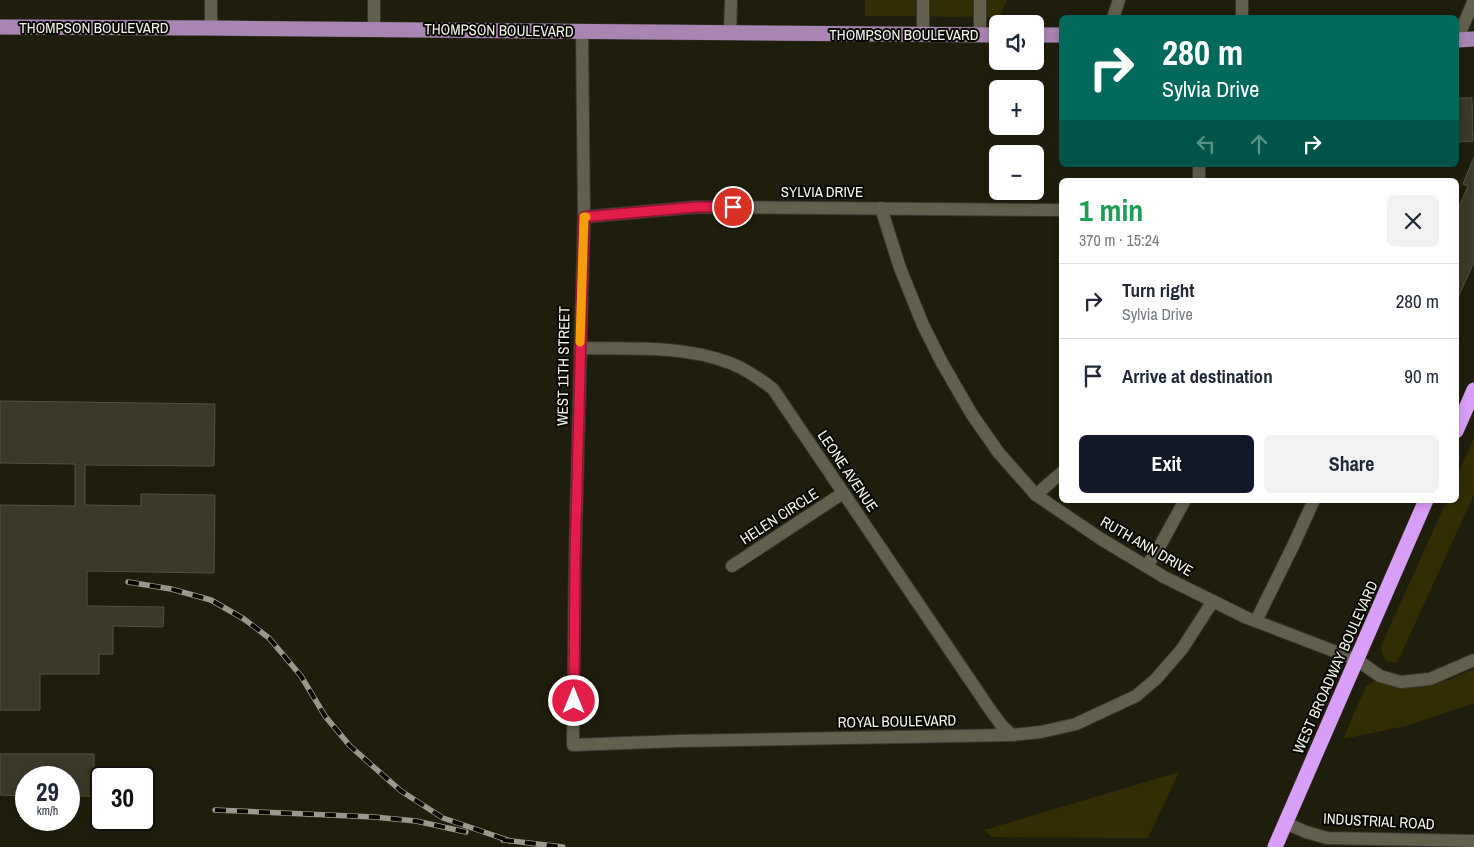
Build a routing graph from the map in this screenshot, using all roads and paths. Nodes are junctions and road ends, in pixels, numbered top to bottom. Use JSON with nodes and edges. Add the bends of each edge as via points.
{"nodes":[{"id":1,"x":211,"y":0,"type":"edge"},
{"id":2,"x":374,"y":0,"type":"edge"},
{"id":3,"x":731,"y":0,"type":"edge"},
{"id":4,"x":923,"y":0,"type":"edge"},
{"id":5,"x":980,"y":0,"type":"edge"},
{"id":6,"x":1119,"y":0,"type":"edge"},
{"id":7,"x":1242,"y":0,"type":"edge"},
{"id":8,"x":1474,"y":0,"type":"edge"},
{"id":9,"x":1114,"y":15,"type":"edge"},
{"id":10,"x":1242,"y":15,"type":"edge"},
{"id":11,"x":0,"y":27,"type":"edge"},
{"id":12,"x":211,"y":28,"type":"junction"},
{"id":13,"x":374,"y":29,"type":"junction"},
{"id":14,"x":582,"y":31,"type":"junction"},
{"id":15,"x":730,"y":33,"type":"junction"},
{"id":16,"x":923,"y":34,"type":"junction"},
{"id":17,"x":980,"y":35,"type":"junction"},
{"id":18,"x":989,"y":35,"type":"edge"},
{"id":19,"x":1044,"y":35,"type":"edge"},
{"id":20,"x":1059,"y":35,"type":"edge"},
{"id":21,"x":1459,"y":35,"type":"edge"},
{"id":22,"x":1474,"y":39,"type":"edge"},
{"id":23,"x":1459,"y":40,"type":"edge"},
{"id":24,"x":881,"y":208,"type":"junction"},
{"id":25,"x":1059,"y":210,"type":"edge"},
{"id":26,"x":584,"y":217,"type":"junction"},
{"id":27,"x":580,"y":348,"type":"junction"},
{"id":28,"x":1474,"y":390,"type":"edge"},
{"id":29,"x":1459,"y":424,"type":"edge"},
{"id":30,"x":1059,"y":475,"type":"edge"},
{"id":31,"x":843,"y":493,"type":"junction"},
{"id":32,"x":1036,"y":496,"type":"junction"},
{"id":33,"x":1183,"y":503,"type":"edge"},
{"id":34,"x":1313,"y":503,"type":"edge"},
{"id":35,"x":1425,"y":503,"type":"edge"},
{"id":36,"x":732,"y":566,"type":"dead end"},
{"id":37,"x":1146,"y":566,"type":"junction"},
{"id":38,"x":1213,"y":601,"type":"junction"},
{"id":39,"x":1256,"y":621,"type":"junction"},
{"id":40,"x":1358,"y":660,"type":"junction"},
{"id":41,"x":1474,"y":660,"type":"edge"},
{"id":42,"x":574,"y":701,"type":"joint"},
{"id":43,"x":1012,"y":735,"type":"junction"},
{"id":44,"x":1285,"y":823,"type":"junction"},
{"id":45,"x":1474,"y":841,"type":"edge"},
{"id":46,"x":1275,"y":847,"type":"edge"}],
"edges":[{"from":1,"to":12,"type":"street"},
{"from":2,"to":13,"type":"street"},
{"from":3,"to":15,"type":"street"},
{"from":4,"to":16,"type":"street"},
{"from":5,"to":17,"type":"street"},
{"from":6,"to":9,"type":"street"},
{"from":7,"to":10,"type":"street"},
{"from":8,"to":21,"type":"street"},
{"from":11,"to":12,"type":"main road","name":"THOMPSON BOULEVARD"},
{"from":12,"to":13,"type":"main road","name":"THOMPSON BOULEVARD"},
{"from":13,"to":14,"type":"main road","name":"THOMPSON BOULEVARD"},
{"from":14,"to":15,"type":"main road","name":"THOMPSON BOULEVARD"},
{"from":14,"to":26,"type":"street","name":"WEST 11TH STREET"},
{"from":15,"to":16,"type":"main road","name":"THOMPSON BOULEVARD"},
{"from":16,"to":17,"type":"main road","name":"THOMPSON BOULEVARD"},
{"from":17,"to":18,"type":"main road","name":"THOMPSON BOULEVARD"},
{"from":19,"to":20,"type":"main road"},
{"from":22,"to":23,"type":"main road"},
{"from":24,"to":25,"type":"street","name":"SYLVIA DRIVE"},
{"from":24,"to":26,"type":"street","name":"SYLVIA DRIVE","via":[[696,207]]},
{"from":24,"to":32,"type":"street","name":"RUTH ANN DRIVE","via":[[900,268],[941,361],[998,452]]},
{"from":26,"to":27,"type":"street","name":"WEST 11TH STREET"},
{"from":27,"to":31,"type":"street","name":"LEONE AVENUE","via":[[661,349],[701,355],[730,362],[753,374],[773,389]]},
{"from":27,"to":42,"type":"street","name":"WEST 11TH STREET"},
{"from":28,"to":29,"type":"highway"},
{"from":30,"to":32,"type":"street"},
{"from":31,"to":36,"type":"street","name":"HELEN CIRCLE"},
{"from":31,"to":43,"type":"street","name":"LEONE AVENUE","via":[[1002,726]]},
{"from":32,"to":37,"type":"street","name":"RUTH ANN DRIVE"},
{"from":33,"to":37,"type":"street"},
{"from":34,"to":39,"type":"street"},
{"from":35,"to":40,"type":"highway","name":"WEST BROADWAY BOULEVARD"},
{"from":37,"to":38,"type":"street","name":"RUTH ANN DRIVE"},
{"from":38,"to":39,"type":"street","name":"RUTH ANN DRIVE"},
{"from":38,"to":43,"type":"street","name":"ROYAL BOULEVARD","via":[[1182,649],[1136,696],[1076,724]]},
{"from":39,"to":40,"type":"street","name":"RUTH ANN DRIVE"},
{"from":40,"to":41,"type":"street","name":"RUTH ANN DRIVE","via":[[1380,676],[1401,682],[1430,679]]},
{"from":40,"to":44,"type":"highway","name":"WEST BROADWAY BOULEVARD"},
{"from":42,"to":43,"type":"street","name":"ROYAL BOULEVARD","via":[[573,746]]},
{"from":44,"to":45,"type":"street","name":"INDUSTRIAL ROAD","via":[[1327,838]]},
{"from":44,"to":46,"type":"highway","name":"WEST BROADWAY BOULEVARD"}]}
